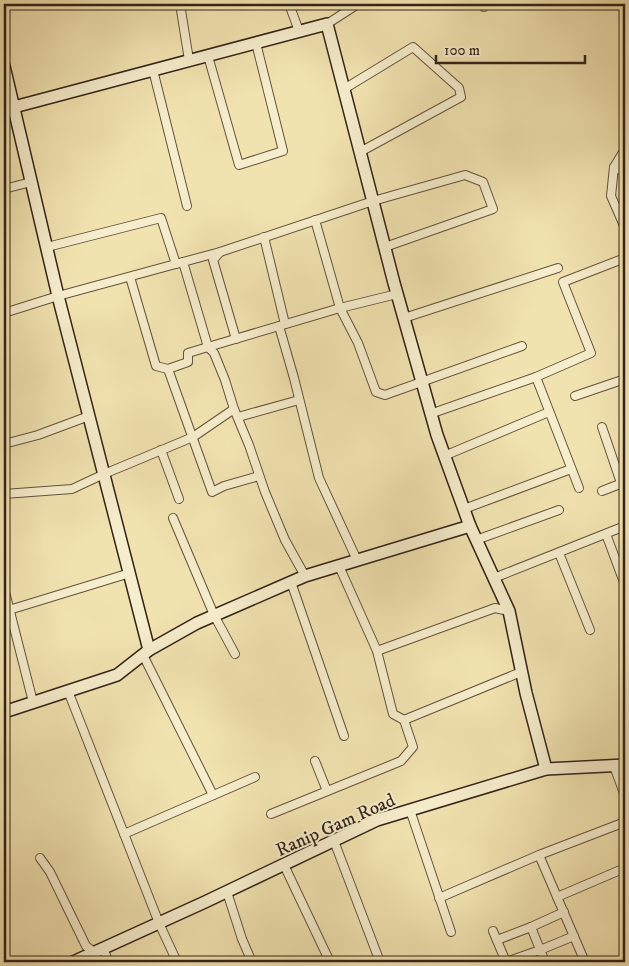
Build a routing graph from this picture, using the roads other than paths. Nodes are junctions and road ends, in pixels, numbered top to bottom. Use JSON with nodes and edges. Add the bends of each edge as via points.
{"nodes":[{"id":1,"x":180,"y":4,"type":"edge"},
{"id":2,"x":289,"y":4,"type":"edge"},
{"id":3,"x":358,"y":4,"type":"edge"},
{"id":4,"x":327,"y":24,"type":"junction"},
{"id":5,"x":299,"y":32,"type":"junction"},
{"id":6,"x":256,"y":43,"type":"junction"},
{"id":7,"x":208,"y":56,"type":"junction"},
{"id":8,"x":189,"y":60,"type":"junction"},
{"id":9,"x":4,"y":66,"type":"edge"},
{"id":10,"x":153,"y":70,"type":"junction"},
{"id":11,"x":344,"y":89,"type":"junction"},
{"id":12,"x":9,"y":109,"type":"edge"},
{"id":13,"x":625,"y":149,"type":"edge"},
{"id":14,"x":360,"y":152,"type":"junction"},
{"id":15,"x":614,"y":167,"type":"junction"},
{"id":16,"x":625,"y":172,"type":"edge"},
{"id":17,"x":32,"y":182,"type":"junction"},
{"id":18,"x":4,"y":189,"type":"edge"},
{"id":19,"x":372,"y":201,"type":"junction"},
{"id":20,"x":187,"y":206,"type":"dead end"},
{"id":21,"x":315,"y":220,"type":"junction"},
{"id":22,"x":625,"y":228,"type":"edge"},
{"id":23,"x":264,"y":237,"type":"junction"},
{"id":24,"x":47,"y":247,"type":"junction"},
{"id":25,"x":384,"y":247,"type":"junction"},
{"id":26,"x":220,"y":252,"type":"junction"},
{"id":27,"x":625,"y":258,"type":"edge"},
{"id":28,"x":179,"y":263,"type":"junction"},
{"id":29,"x":558,"y":268,"type":"dead end"},
{"id":30,"x":130,"y":276,"type":"junction"},
{"id":31,"x":397,"y":294,"type":"junction"},
{"id":32,"x":58,"y":296,"type":"junction"},
{"id":33,"x":340,"y":308,"type":"junction"},
{"id":34,"x":4,"y":313,"type":"edge"},
{"id":35,"x":404,"y":318,"type":"junction"},
{"id":36,"x":282,"y":325,"type":"junction"},
{"id":37,"x":236,"y":339,"type":"junction"},
{"id":38,"x":522,"y":346,"type":"dead end"},
{"id":39,"x":208,"y":347,"type":"junction"},
{"id":40,"x":168,"y":368,"type":"junction"},
{"id":41,"x":536,"y":377,"type":"junction"},
{"id":42,"x":625,"y":379,"type":"edge"},
{"id":43,"x":422,"y":382,"type":"junction"},
{"id":44,"x":575,"y":396,"type":"dead end"},
{"id":45,"x":299,"y":400,"type":"junction"},
{"id":46,"x":550,"y":412,"type":"junction"},
{"id":47,"x":236,"y":413,"type":"junction"},
{"id":48,"x":430,"y":414,"type":"junction"},
{"id":49,"x":89,"y":416,"type":"junction"},
{"id":50,"x":602,"y":427,"type":"dead end"},
{"id":51,"x":193,"y":437,"type":"junction"},
{"id":52,"x":4,"y":444,"type":"edge"},
{"id":53,"x":161,"y":450,"type":"junction"},
{"id":54,"x":444,"y":456,"type":"junction"},
{"id":55,"x":571,"y":468,"type":"junction"},
{"id":56,"x":104,"y":474,"type":"junction"},
{"id":57,"x":259,"y":476,"type":"junction"},
{"id":58,"x":623,"y":483,"type":"edge"},
{"id":59,"x":579,"y":488,"type":"dead end"},
{"id":60,"x":602,"y":491,"type":"dead end"},
{"id":61,"x":4,"y":494,"type":"edge"},
{"id":62,"x":180,"y":499,"type":"dead end"},
{"id":63,"x":464,"y":509,"type":"junction"},
{"id":64,"x":559,"y":510,"type":"dead end"},
{"id":65,"x":173,"y":518,"type":"dead end"},
{"id":66,"x":470,"y":526,"type":"junction"},
{"id":67,"x":625,"y":526,"type":"edge"},
{"id":68,"x":606,"y":534,"type":"junction"},
{"id":69,"x":476,"y":540,"type":"junction"},
{"id":70,"x":559,"y":553,"type":"junction"},
{"id":71,"x":357,"y":560,"type":"junction"},
{"id":72,"x":338,"y":566,"type":"junction"},
{"id":73,"x":130,"y":573,"type":"junction"},
{"id":74,"x":305,"y":576,"type":"junction"},
{"id":75,"x":494,"y":578,"type":"junction"},
{"id":76,"x":291,"y":582,"type":"junction"},
{"id":77,"x":625,"y":585,"type":"edge"},
{"id":78,"x":4,"y":588,"type":"edge"},
{"id":79,"x":9,"y":610,"type":"junction"},
{"id":80,"x":508,"y":611,"type":"junction"},
{"id":81,"x":214,"y":616,"type":"junction"},
{"id":82,"x":590,"y":630,"type":"dead end"},
{"id":83,"x":377,"y":651,"type":"junction"},
{"id":84,"x":146,"y":652,"type":"junction"},
{"id":85,"x":235,"y":654,"type":"dead end"},
{"id":86,"x":522,"y":672,"type":"junction"},
{"id":87,"x":68,"y":691,"type":"junction"},
{"id":88,"x":33,"y":702,"type":"junction"},
{"id":89,"x":4,"y":712,"type":"edge"},
{"id":90,"x":404,"y":720,"type":"junction"},
{"id":91,"x":344,"y":736,"type":"dead end"},
{"id":92,"x":316,"y":761,"type":"dead end"},
{"id":93,"x":620,"y":766,"type":"edge"},
{"id":94,"x":546,"y":770,"type":"junction"},
{"id":95,"x":255,"y":777,"type":"dead end"},
{"id":96,"x":327,"y":791,"type":"junction"},
{"id":97,"x":213,"y":795,"type":"junction"},
{"id":98,"x":625,"y":796,"type":"edge"},
{"id":99,"x":410,"y":810,"type":"junction"},
{"id":100,"x":271,"y":814,"type":"dead end"},
{"id":101,"x":625,"y":822,"type":"edge"},
{"id":102,"x":124,"y":834,"type":"junction"},
{"id":103,"x":334,"y":841,"type":"junction"},
{"id":104,"x":539,"y":855,"type":"junction"},
{"id":105,"x":40,"y":858,"type":"dead end"},
{"id":106,"x":284,"y":864,"type":"junction"},
{"id":107,"x":625,"y":868,"type":"edge"},
{"id":108,"x":227,"y":892,"type":"junction"},
{"id":109,"x":557,"y":897,"type":"junction"},
{"id":110,"x":439,"y":898,"type":"junction"},
{"id":111,"x":564,"y":912,"type":"junction"},
{"id":112,"x":159,"y":923,"type":"junction"},
{"id":113,"x":531,"y":927,"type":"junction"},
{"id":114,"x":493,"y":931,"type":"dead end"},
{"id":115,"x":450,"y":932,"type":"dead end"},
{"id":116,"x":574,"y":936,"type":"junction"},
{"id":117,"x":497,"y":940,"type":"junction"},
{"id":118,"x":540,"y":950,"type":"junction"},
{"id":119,"x":99,"y":951,"type":"junction"},
{"id":120,"x":73,"y":962,"type":"edge"},
{"id":121,"x":110,"y":962,"type":"edge"},
{"id":122,"x":177,"y":962,"type":"edge"},
{"id":123,"x":252,"y":962,"type":"edge"},
{"id":124,"x":330,"y":962,"type":"edge"},
{"id":125,"x":380,"y":962,"type":"edge"},
{"id":126,"x":506,"y":962,"type":"edge"},
{"id":127,"x":545,"y":962,"type":"edge"},
{"id":128,"x":584,"y":962,"type":"edge"}],
"edges":[{"from":1,"to":8,"type":"street"},
{"from":2,"to":5,"type":"street"},
{"from":3,"to":4,"type":"street"},
{"from":4,"to":5,"type":"street"},
{"from":4,"to":11,"type":"street"},
{"from":5,"to":6,"type":"street"},
{"from":6,"to":7,"type":"street"},
{"from":6,"to":7,"type":"street","via":[[283,151],[239,165]]},
{"from":7,"to":8,"type":"street"},
{"from":8,"to":10,"type":"street"},
{"from":9,"to":12,"type":"street"},
{"from":10,"to":12,"type":"street"},
{"from":10,"to":20,"type":"street"},
{"from":11,"to":14,"type":"street"},
{"from":11,"to":14,"type":"street","via":[[413,47],[459,88],[461,97]]},
{"from":12,"to":17,"type":"street"},
{"from":13,"to":15,"type":"street"},
{"from":14,"to":19,"type":"street"},
{"from":15,"to":16,"type":"street"},
{"from":15,"to":22,"type":"street","via":[[611,196]]},
{"from":17,"to":18,"type":"street"},
{"from":17,"to":24,"type":"street"},
{"from":19,"to":21,"type":"street"},
{"from":19,"to":25,"type":"street"},
{"from":19,"to":25,"type":"street","via":[[465,175],[483,182],[493,209]]},
{"from":21,"to":23,"type":"street"},
{"from":21,"to":33,"type":"street"},
{"from":23,"to":26,"type":"street"},
{"from":23,"to":36,"type":"street"},
{"from":24,"to":28,"type":"street","via":[[161,218]]},
{"from":24,"to":32,"type":"street"},
{"from":25,"to":31,"type":"street"},
{"from":26,"to":28,"type":"street"},
{"from":26,"to":37,"type":"street","via":[[213,260]]},
{"from":27,"to":41,"type":"street","via":[[563,282],[590,352]]},
{"from":28,"to":30,"type":"street"},
{"from":28,"to":39,"type":"street"},
{"from":29,"to":35,"type":"street"},
{"from":30,"to":32,"type":"street"},
{"from":30,"to":40,"type":"street","via":[[156,366]]},
{"from":31,"to":33,"type":"street"},
{"from":31,"to":35,"type":"street"},
{"from":32,"to":34,"type":"street"},
{"from":32,"to":49,"type":"street"},
{"from":33,"to":36,"type":"street"},
{"from":33,"to":43,"type":"street","via":[[358,343],[376,392],[385,395]]},
{"from":35,"to":43,"type":"street"},
{"from":36,"to":37,"type":"street"},
{"from":36,"to":45,"type":"street"},
{"from":37,"to":39,"type":"street"},
{"from":38,"to":43,"type":"street"},
{"from":39,"to":40,"type":"street","via":[[188,353],[188,362]]},
{"from":39,"to":47,"type":"street","via":[[214,353]]},
{"from":40,"to":51,"type":"street"},
{"from":41,"to":46,"type":"street"},
{"from":41,"to":48,"type":"street"},
{"from":42,"to":44,"type":"street"},
{"from":43,"to":48,"type":"street"},
{"from":45,"to":47,"type":"street"},
{"from":45,"to":71,"type":"street","via":[[319,478]]},
{"from":46,"to":54,"type":"street"},
{"from":46,"to":55,"type":"street"},
{"from":47,"to":51,"type":"street"},
{"from":47,"to":57,"type":"street"},
{"from":48,"to":54,"type":"street"},
{"from":49,"to":52,"type":"street"},
{"from":49,"to":56,"type":"street"},
{"from":50,"to":58,"type":"street"},
{"from":51,"to":53,"type":"street"},
{"from":51,"to":57,"type":"street","via":[[212,492]]},
{"from":53,"to":56,"type":"street"},
{"from":53,"to":62,"type":"street"},
{"from":54,"to":63,"type":"street"},
{"from":55,"to":59,"type":"street"},
{"from":55,"to":63,"type":"street"},
{"from":56,"to":61,"type":"street","via":[[72,489]]},
{"from":56,"to":73,"type":"street"},
{"from":57,"to":74,"type":"street","via":[[285,540]]},
{"from":58,"to":60,"type":"street"},
{"from":63,"to":66,"type":"street"},
{"from":64,"to":69,"type":"street"},
{"from":65,"to":81,"type":"street"},
{"from":66,"to":69,"type":"street"},
{"from":66,"to":71,"type":"street"},
{"from":67,"to":68,"type":"street"},
{"from":68,"to":70,"type":"street"},
{"from":68,"to":77,"type":"street"},
{"from":69,"to":75,"type":"street"},
{"from":70,"to":75,"type":"street"},
{"from":70,"to":82,"type":"street"},
{"from":71,"to":72,"type":"street"},
{"from":72,"to":74,"type":"street"},
{"from":72,"to":83,"type":"street"},
{"from":73,"to":79,"type":"street"},
{"from":73,"to":84,"type":"street"},
{"from":74,"to":76,"type":"street"},
{"from":75,"to":80,"type":"street"},
{"from":76,"to":81,"type":"street"},
{"from":76,"to":91,"type":"street"},
{"from":78,"to":79,"type":"street"},
{"from":79,"to":88,"type":"street"},
{"from":80,"to":83,"type":"street","via":[[495,608]]},
{"from":80,"to":86,"type":"street"},
{"from":81,"to":84,"type":"street"},
{"from":81,"to":85,"type":"street"},
{"from":83,"to":90,"type":"street","via":[[393,714]]},
{"from":84,"to":87,"type":"street","via":[[117,675]]},
{"from":84,"to":97,"type":"street"},
{"from":86,"to":90,"type":"street"},
{"from":86,"to":94,"type":"street"},
{"from":87,"to":88,"type":"street"},
{"from":87,"to":102,"type":"street"},
{"from":88,"to":89,"type":"street"},
{"from":90,"to":96,"type":"street","via":[[413,747],[400,761]]},
{"from":92,"to":96,"type":"street"},
{"from":93,"to":94,"type":"street","name":"Ranip Gam Road"},
{"from":93,"to":98,"type":"street"},
{"from":94,"to":99,"type":"street","name":"Ranip Gam Road"},
{"from":95,"to":97,"type":"street"},
{"from":96,"to":100,"type":"street"},
{"from":97,"to":102,"type":"street"},
{"from":99,"to":103,"type":"street","name":"Ranip Gam Road","via":[[377,820]]},
{"from":99,"to":110,"type":"street"},
{"from":101,"to":104,"type":"street"},
{"from":102,"to":112,"type":"street"},
{"from":103,"to":106,"type":"street","name":"Ranip Gam Road"},
{"from":103,"to":125,"type":"street"},
{"from":104,"to":109,"type":"street"},
{"from":104,"to":110,"type":"street"},
{"from":105,"to":119,"type":"street","via":[[86,946]]},
{"from":106,"to":108,"type":"street","name":"Ranip Gam Road"},
{"from":106,"to":124,"type":"street"},
{"from":107,"to":109,"type":"street"},
{"from":108,"to":112,"type":"street","name":"Ranip Gam Road"},
{"from":108,"to":123,"type":"street"},
{"from":109,"to":111,"type":"street"},
{"from":110,"to":115,"type":"street"},
{"from":111,"to":113,"type":"street"},
{"from":111,"to":116,"type":"street"},
{"from":112,"to":119,"type":"street","name":"Ranip Gam Road"},
{"from":112,"to":122,"type":"street"},
{"from":113,"to":117,"type":"street"},
{"from":113,"to":118,"type":"street"},
{"from":114,"to":117,"type":"street"},
{"from":116,"to":118,"type":"street"},
{"from":116,"to":128,"type":"street"},
{"from":117,"to":126,"type":"street"},
{"from":118,"to":126,"type":"street"},
{"from":118,"to":127,"type":"street"},
{"from":119,"to":120,"type":"street","name":"Ranip Gam Road"},
{"from":119,"to":121,"type":"street"}]}
